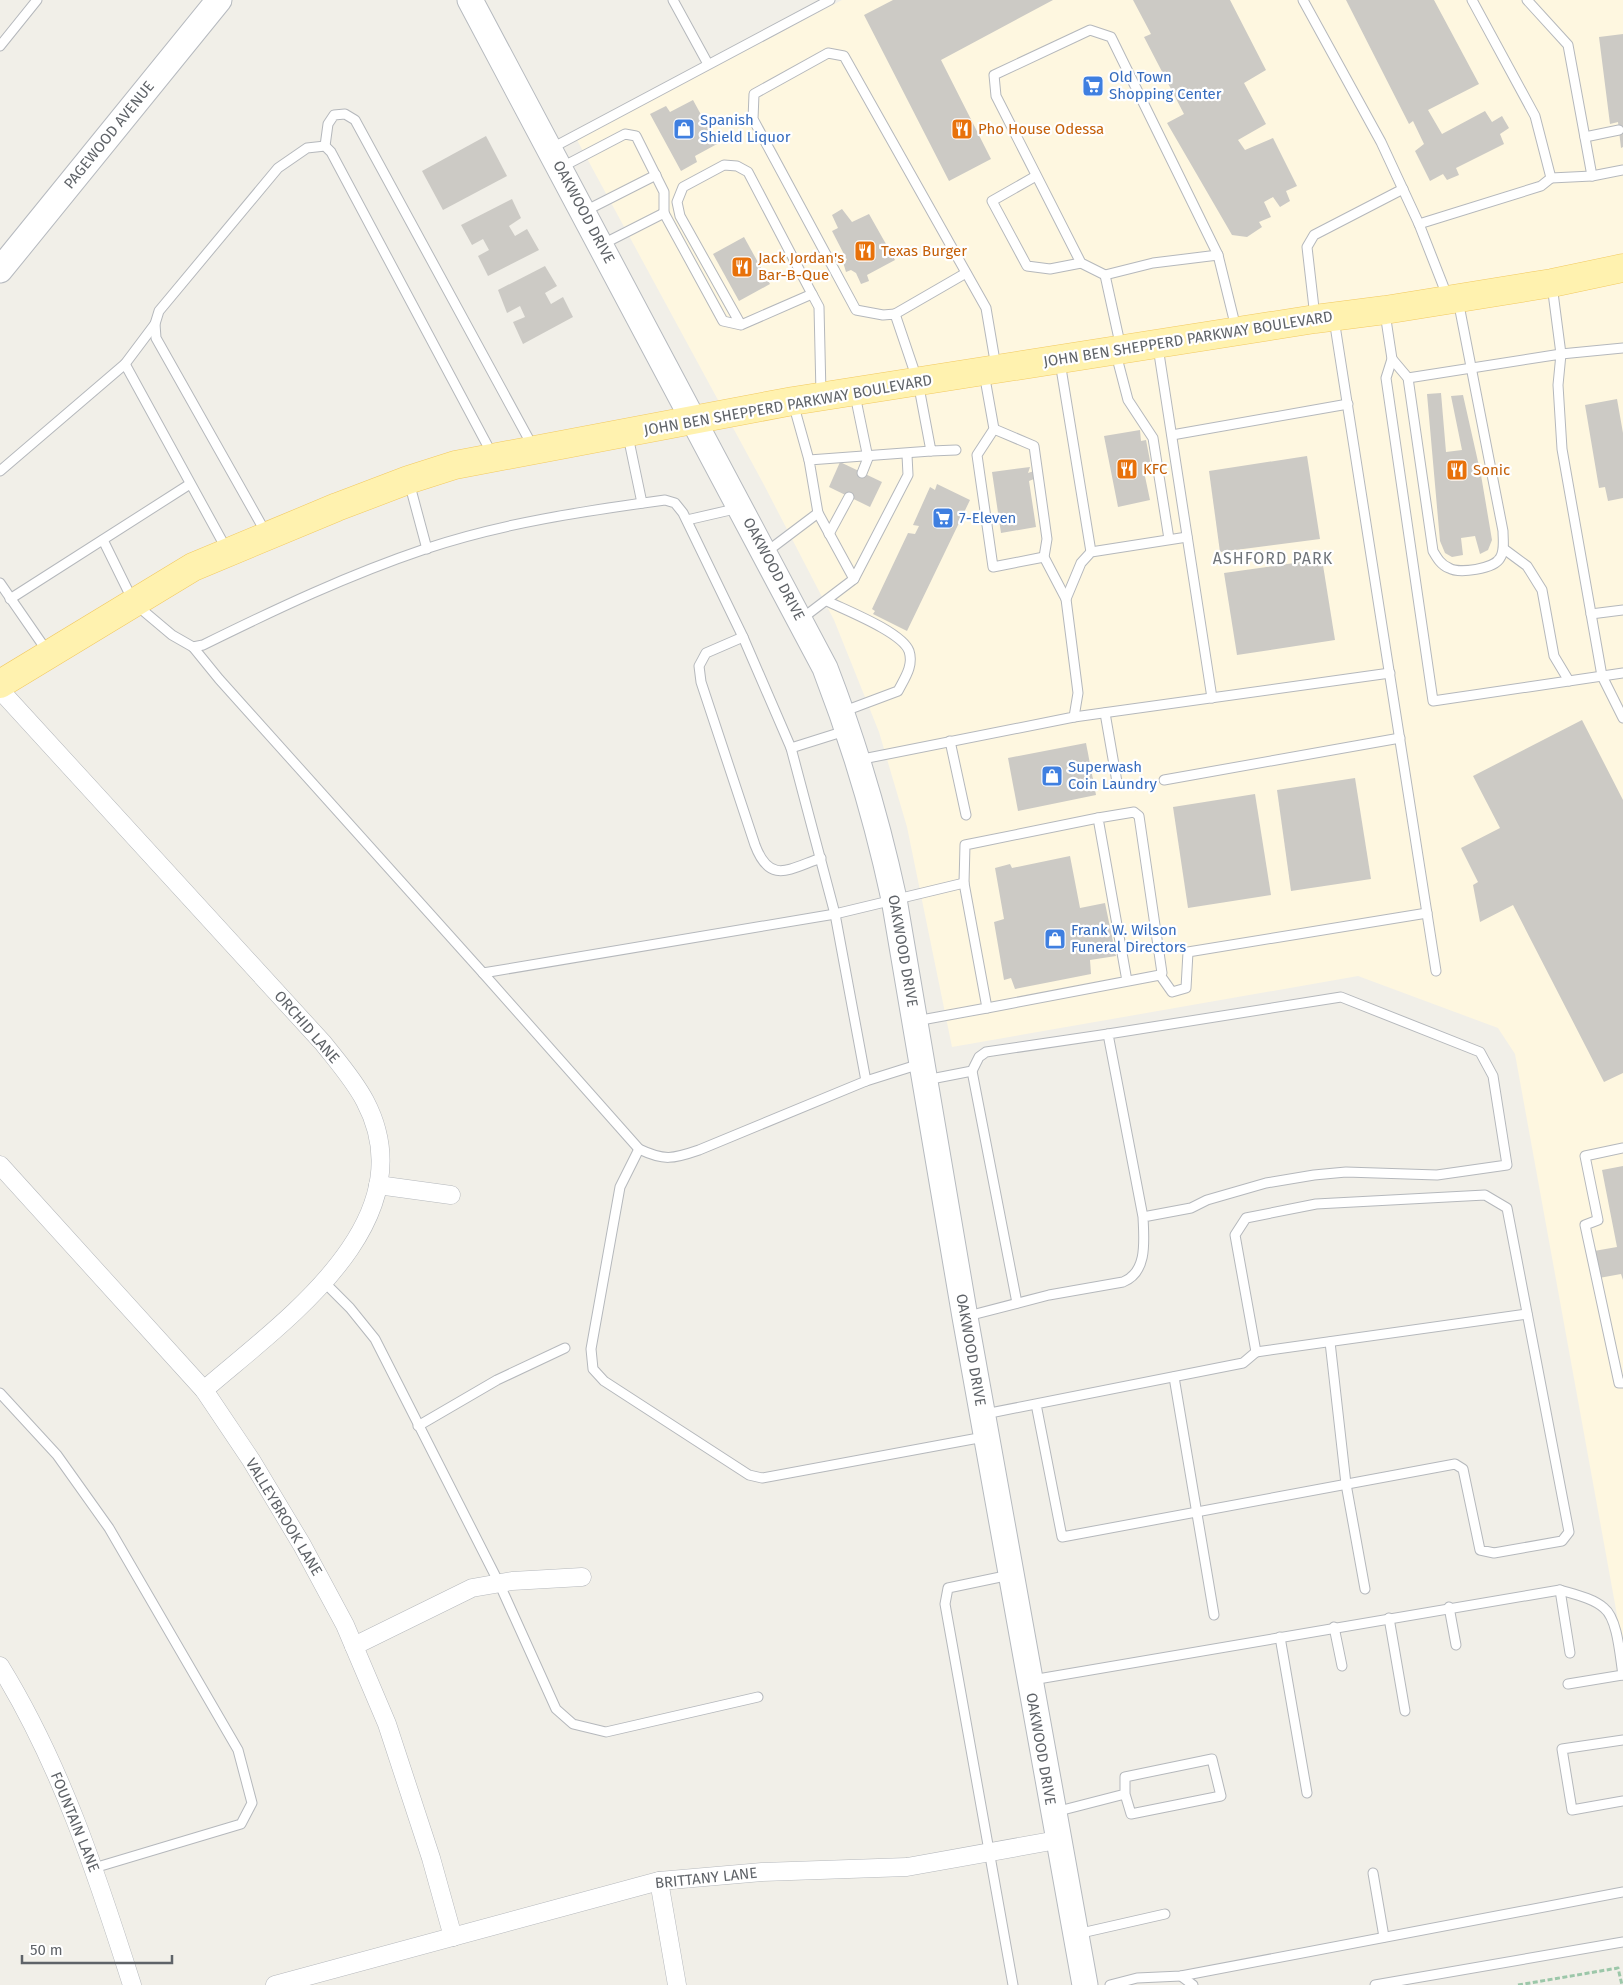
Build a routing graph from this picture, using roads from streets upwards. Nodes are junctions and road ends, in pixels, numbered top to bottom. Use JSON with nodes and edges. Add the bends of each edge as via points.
{"nodes":[{"id":1,"x":219,"y":0,"type":"edge"},
{"id":2,"x":470,"y":0,"type":"edge"},
{"id":3,"x":1620,"y":269,"type":"edge"},
{"id":4,"x":0,"y":270,"type":"edge"},
{"id":5,"x":695,"y":421,"type":"junction"},
{"id":6,"x":0,"y":684,"type":"edge"},
{"id":7,"x":0,"y":690,"type":"edge"},
{"id":8,"x":0,"y":1165,"type":"edge"},
{"id":9,"x":378,"y":1185,"type":"junction"},
{"id":10,"x":451,"y":1195,"type":"dead end"},
{"id":11,"x":204,"y":1390,"type":"junction"},
{"id":12,"x":582,"y":1577,"type":"dead end"},
{"id":13,"x":354,"y":1646,"type":"junction"},
{"id":14,"x":0,"y":1666,"type":"edge"},
{"id":15,"x":1058,"y":1840,"type":"junction"},
{"id":16,"x":659,"y":1881,"type":"junction"},
{"id":17,"x":453,"y":1937,"type":"junction"},
{"id":18,"x":132,"y":1985,"type":"edge"},
{"id":19,"x":275,"y":1985,"type":"edge"},
{"id":20,"x":677,"y":1985,"type":"edge"},
{"id":21,"x":1085,"y":1985,"type":"edge"}],
"edges":[{"from":1,"to":4,"type":"street","name":"PAGEWOOD AVENUE"},
{"from":2,"to":5,"type":"street","name":"OAKWOOD DRIVE"},
{"from":3,"to":5,"type":"main road","name":"JOHN BEN SHEPPERD PARKWAY BOULEVARD","via":[[1385,310],[793,401]]},
{"from":5,"to":6,"type":"main road","name":"JOHN BEN SHEPPERD PARKWAY BOULEVARD","via":[[455,465],[408,480],[193,567]]},
{"from":5,"to":15,"type":"street","name":"OAKWOOD DRIVE","via":[[826,668],[881,838]]},
{"from":7,"to":9,"type":"street","name":"ORCHID LANE","via":[[323,1043],[352,1079],[375,1125],[380,1150]]},
{"from":8,"to":11,"type":"street","name":"VALLEYBROOK LANE"},
{"from":9,"to":10,"type":"street"},
{"from":9,"to":11,"type":"street","name":"ORCHID LANE","via":[[365,1226],[324,1282]]},
{"from":11,"to":13,"type":"street","name":"VALLEYBROOK LANE","via":[[302,1545]]},
{"from":12,"to":13,"type":"street","via":[[472,1588]]},
{"from":13,"to":17,"type":"street","name":"VALLEYBROOK LANE","via":[[387,1724]]},
{"from":14,"to":18,"type":"street","name":"FOUNTAIN LANE","via":[[32,1722],[68,1801],[94,1868]]},
{"from":15,"to":16,"type":"street","name":"BRITTANY LANE","via":[[907,1867],[762,1872]]},
{"from":15,"to":21,"type":"street","name":"OAKWOOD DRIVE"},
{"from":16,"to":17,"type":"street","name":"BRITTANY LANE"},
{"from":16,"to":20,"type":"street"},
{"from":17,"to":19,"type":"street","name":"BRITTANY LANE"}]}
